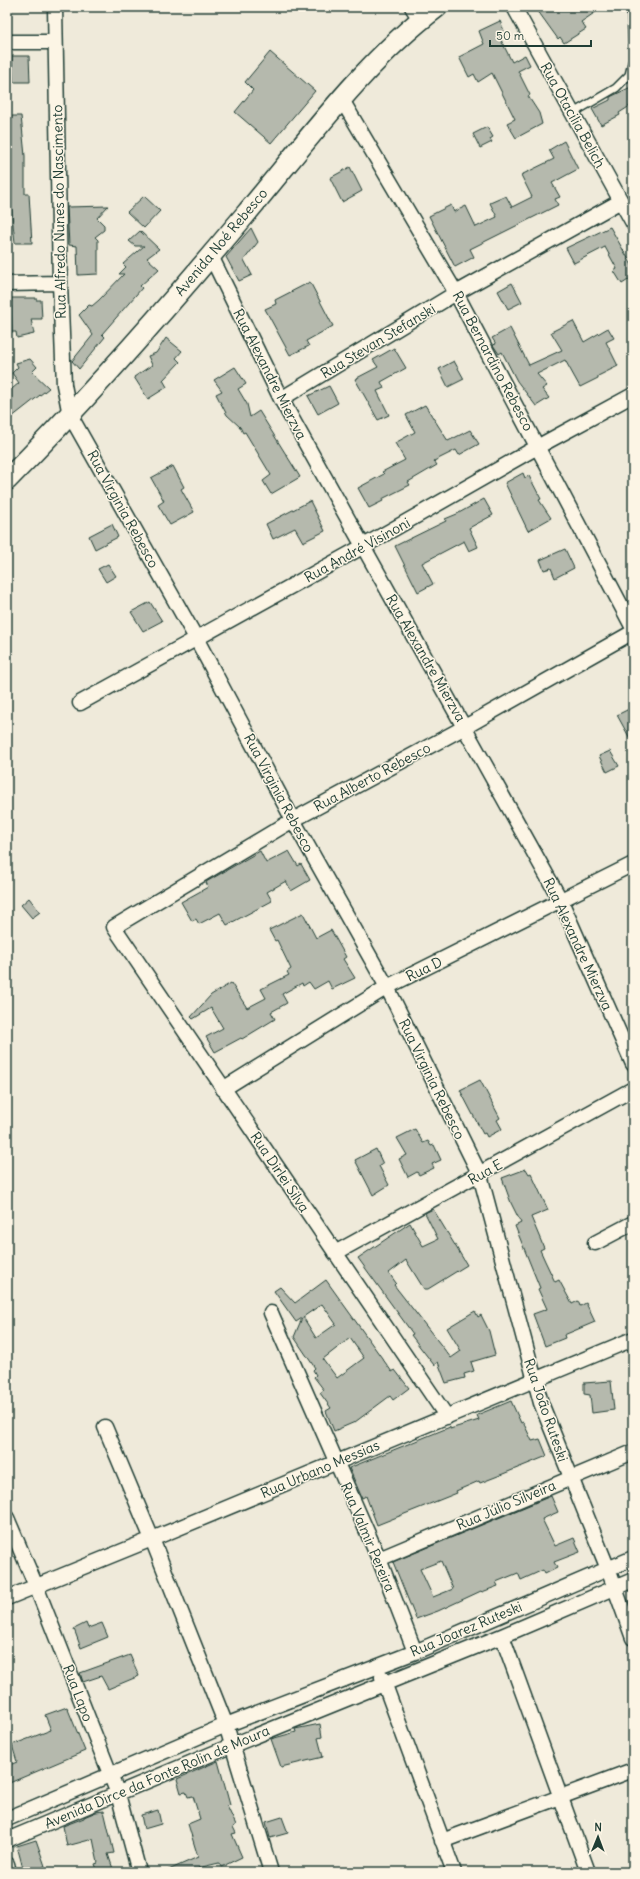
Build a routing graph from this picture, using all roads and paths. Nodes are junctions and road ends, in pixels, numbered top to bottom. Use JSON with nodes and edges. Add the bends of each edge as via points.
{"nodes":[{"id":1,"x":55,"y":7,"type":"edge"},
{"id":2,"x":436,"y":7,"type":"edge"},
{"id":3,"x":514,"y":7,"type":"edge"},
{"id":4,"x":631,"y":11,"type":"dead end"},
{"id":5,"x":416,"y":13,"type":"edge"},
{"id":6,"x":7,"y":42,"type":"edge"},
{"id":7,"x":55,"y":42,"type":"junction"},
{"id":8,"x":633,"y":50,"type":"edge"},
{"id":9,"x":633,"y":59,"type":"edge"},
{"id":10,"x":342,"y":100,"type":"junction"},
{"id":11,"x":572,"y":113,"type":"junction"},
{"id":12,"x":621,"y":201,"type":"junction"},
{"id":13,"x":633,"y":223,"type":"edge"},
{"id":14,"x":211,"y":256,"type":"junction"},
{"id":15,"x":60,"y":283,"type":"junction"},
{"id":16,"x":7,"y":284,"type":"edge"},
{"id":17,"x":456,"y":293,"type":"junction"},
{"id":18,"x":633,"y":395,"type":"edge"},
{"id":19,"x":281,"y":399,"type":"junction"},
{"id":20,"x":70,"y":415,"type":"junction"},
{"id":21,"x":539,"y":446,"type":"junction"},
{"id":22,"x":7,"y":480,"type":"edge"},
{"id":23,"x":362,"y":547,"type":"junction"},
{"id":24,"x":633,"y":628,"type":"edge"},
{"id":25,"x":633,"y":632,"type":"edge"},
{"id":26,"x":196,"y":638,"type":"junction"},
{"id":27,"x":80,"y":703,"type":"dead end"},
{"id":28,"x":465,"y":727,"type":"junction"},
{"id":29,"x":293,"y":820,"type":"junction"},
{"id":30,"x":633,"y":864,"type":"edge"},
{"id":31,"x":561,"y":901,"type":"junction"},
{"id":32,"x":114,"y":927,"type":"joint"},
{"id":33,"x":387,"y":987,"type":"junction"},
{"id":34,"x":633,"y":1064,"type":"edge"},
{"id":35,"x":223,"y":1089,"type":"junction"},
{"id":36,"x":633,"y":1089,"type":"edge"},
{"id":37,"x":480,"y":1175,"type":"junction"},
{"id":38,"x":633,"y":1223,"type":"edge"},
{"id":39,"x":595,"y":1243,"type":"dead end"},
{"id":40,"x":335,"y":1253,"type":"junction"},
{"id":41,"x":271,"y":1313,"type":"dead end"},
{"id":42,"x":633,"y":1339,"type":"edge"},
{"id":43,"x":534,"y":1382,"type":"junction"},
{"id":44,"x":447,"y":1417,"type":"junction"},
{"id":45,"x":105,"y":1427,"type":"dead end"},
{"id":46,"x":633,"y":1452,"type":"edge"},
{"id":47,"x":336,"y":1463,"type":"junction"},
{"id":48,"x":570,"y":1478,"type":"junction"},
{"id":49,"x":7,"y":1518,"type":"edge"},
{"id":50,"x":152,"y":1539,"type":"junction"},
{"id":51,"x":633,"y":1558,"type":"edge"},
{"id":52,"x":379,"y":1560,"type":"junction"},
{"id":53,"x":608,"y":1569,"type":"junction"},
{"id":54,"x":633,"y":1580,"type":"edge"},
{"id":55,"x":36,"y":1586,"type":"junction"},
{"id":56,"x":614,"y":1587,"type":"junction"},
{"id":57,"x":7,"y":1598,"type":"edge"},
{"id":58,"x":502,"y":1636,"type":"junction"},
{"id":59,"x":633,"y":1638,"type":"edge"},
{"id":60,"x":415,"y":1652,"type":"junction"},
{"id":61,"x":377,"y":1666,"type":"junction"},
{"id":62,"x":385,"y":1685,"type":"junction"},
{"id":63,"x":298,"y":1698,"type":"junction"},
{"id":64,"x":307,"y":1716,"type":"junction"},
{"id":65,"x":226,"y":1725,"type":"junction"},
{"id":66,"x":233,"y":1745,"type":"junction"},
{"id":67,"x":633,"y":1770,"type":"edge"},
{"id":68,"x":110,"y":1774,"type":"junction"},
{"id":69,"x":118,"y":1794,"type":"junction"},
{"id":70,"x":560,"y":1798,"type":"junction"},
{"id":71,"x":7,"y":1819,"type":"edge"},
{"id":72,"x":7,"y":1840,"type":"edge"},
{"id":73,"x":442,"y":1841,"type":"junction"},
{"id":74,"x":7,"y":1864,"type":"edge"},
{"id":75,"x":9,"y":1872,"type":"edge"},
{"id":76,"x":139,"y":1872,"type":"edge"},
{"id":77,"x":271,"y":1872,"type":"edge"},
{"id":78,"x":454,"y":1872,"type":"edge"},
{"id":79,"x":588,"y":1872,"type":"edge"}],
"edges":[{"from":1,"to":7,"type":"street","name":"Rua Alfredo Nunes do Nascimento"},
{"from":2,"to":5,"type":"main road","name":"Avenida Noé Rebesco"},
{"from":3,"to":11,"type":"street","name":"Rua Otacilia Belich"},
{"from":4,"to":8,"type":"lane"},
{"from":5,"to":10,"type":"main road","name":"Avenida Noé Rebesco"},
{"from":6,"to":7,"type":"street"},
{"from":7,"to":15,"type":"street","name":"Rua Alfredo Nunes do Nascimento"},
{"from":9,"to":11,"type":"lane","via":[[629,75],[616,88]]},
{"from":10,"to":14,"type":"main road","name":"Avenida Noé Rebesco"},
{"from":10,"to":17,"type":"street","name":"Rua Bernardino Rebesco"},
{"from":11,"to":12,"type":"street","name":"Rua Otacilia Belich"},
{"from":12,"to":13,"type":"street","name":"Rua Otacilia Belich"},
{"from":12,"to":17,"type":"street","name":"Rua Stevan Stefanski"},
{"from":14,"to":19,"type":"street","name":"Rua Alexandre Mierzva"},
{"from":14,"to":20,"type":"main road","name":"Avenida Noé Rebesco"},
{"from":15,"to":16,"type":"street"},
{"from":15,"to":20,"type":"street","name":"Rua Alfredo Nunes do Nascimento","via":[[64,385]]},
{"from":17,"to":19,"type":"street","name":"Rua Stevan Stefanski"},
{"from":17,"to":21,"type":"street","name":"Rua Bernardino Rebesco"},
{"from":18,"to":21,"type":"street","name":"Rua André Visinoni"},
{"from":19,"to":23,"type":"street","name":"Rua Alexandre Mierzva"},
{"from":20,"to":22,"type":"main road","name":"Avenida Noé Rebesco"},
{"from":20,"to":26,"type":"street","name":"Rua Virginia Rebesco"},
{"from":21,"to":23,"type":"street","name":"Rua André Visinoni"},
{"from":21,"to":24,"type":"street","name":"Rua Bernardino Rebesco"},
{"from":23,"to":26,"type":"street","name":"Rua André Visinoni"},
{"from":23,"to":28,"type":"street","name":"Rua Alexandre Mierzva"},
{"from":25,"to":28,"type":"street","name":"Rua Alberto Rebesco"},
{"from":26,"to":27,"type":"street","name":"Rua André Visinoni"},
{"from":26,"to":29,"type":"street","name":"Rua Virginia Rebesco"},
{"from":28,"to":29,"type":"street","name":"Rua Alberto Rebesco"},
{"from":28,"to":31,"type":"street","name":"Rua Alexandre Mierzva"},
{"from":29,"to":32,"type":"street","name":"Rua Alberto Rebesco"},
{"from":29,"to":33,"type":"street","name":"Rua Virginia Rebesco"},
{"from":30,"to":31,"type":"street","name":"Rua D"},
{"from":31,"to":33,"type":"street","name":"Rua D"},
{"from":31,"to":34,"type":"street","name":"Rua Alexandre Mierzva"},
{"from":32,"to":35,"type":"street","name":"Rua Dirlei Silva"},
{"from":33,"to":35,"type":"street","name":"Rua D"},
{"from":33,"to":37,"type":"street","name":"Rua Virginia Rebesco"},
{"from":35,"to":40,"type":"street","name":"Rua Dirlei Silva"},
{"from":36,"to":37,"type":"street","name":"Rua E"},
{"from":37,"to":40,"type":"street","name":"Rua E"},
{"from":37,"to":43,"type":"street","name":"Rua João Ruteski"},
{"from":38,"to":39,"type":"street"},
{"from":40,"to":44,"type":"street","name":"Rua Dirlei Silva"},
{"from":41,"to":47,"type":"street","name":"Rua Valmir Pereira"},
{"from":42,"to":43,"type":"street","name":"Rua Urbano Messias"},
{"from":43,"to":44,"type":"street","name":"Rua Urbano Messias"},
{"from":43,"to":48,"type":"street","name":"Rua João Ruteski"},
{"from":44,"to":47,"type":"street","name":"Rua Urbano Messias"},
{"from":45,"to":50,"type":"street"},
{"from":46,"to":48,"type":"street","name":"Rua Júlio Silveira"},
{"from":47,"to":50,"type":"street","name":"Rua Urbano Messias"},
{"from":47,"to":52,"type":"street","name":"Rua Valmir Pereira"},
{"from":48,"to":52,"type":"street","name":"Rua Júlio Silveira"},
{"from":48,"to":53,"type":"street","name":"Rua João Ruteski"},
{"from":49,"to":55,"type":"street","name":"Rua Lapo"},
{"from":50,"to":55,"type":"street","name":"Rua Urbano Messias"},
{"from":50,"to":65,"type":"street"},
{"from":51,"to":53,"type":"street","name":"Rua Joarez Ruteski"},
{"from":52,"to":60,"type":"street","name":"Rua Valmir Pereira"},
{"from":53,"to":56,"type":"street","name":"Rua João Ruteski"},
{"from":53,"to":60,"type":"street","name":"Rua Joarez Ruteski"},
{"from":54,"to":56,"type":"street","name":"Rua Joarez Ruteski"},
{"from":55,"to":57,"type":"street","name":"Rua Urbano Messias"},
{"from":55,"to":68,"type":"street","name":"Rua Lapo"},
{"from":56,"to":58,"type":"street","name":"Rua Joarez Ruteski"},
{"from":56,"to":59,"type":"street","name":"Rua João Ruteski"},
{"from":58,"to":62,"type":"street","name":"Rua Joarez Ruteski"},
{"from":58,"to":70,"type":"street"},
{"from":60,"to":61,"type":"street","name":"Rua Joarez Ruteski"},
{"from":61,"to":62,"type":"street"},
{"from":61,"to":63,"type":"street","name":"Rua Joarez Ruteski"},
{"from":62,"to":64,"type":"street","name":"Rua Joarez Ruteski"},
{"from":62,"to":73,"type":"street"},
{"from":63,"to":64,"type":"street"},
{"from":63,"to":65,"type":"street","name":"Avenida Dirce da Fonte Rolin de Moura"},
{"from":64,"to":66,"type":"street","name":"Avenida Dirce da Fonte Rolin de Moura"},
{"from":65,"to":66,"type":"street"},
{"from":65,"to":68,"type":"street","name":"Avenida Dirce da Fonte Rolin de Moura"},
{"from":66,"to":69,"type":"street","name":"Avenida Dirce da Fonte Rolin de Moura"},
{"from":66,"to":77,"type":"street"},
{"from":67,"to":70,"type":"street"},
{"from":68,"to":69,"type":"street","name":"Rua Lapo"},
{"from":68,"to":71,"type":"street","name":"Avenida Dirce da Fonte Rolin de Moura"},
{"from":69,"to":72,"type":"street","name":"Avenida Dirce da Fonte Rolin de Moura"},
{"from":69,"to":76,"type":"street","name":"Rua Lapo"},
{"from":70,"to":73,"type":"street"},
{"from":70,"to":79,"type":"street"},
{"from":73,"to":78,"type":"street"},
{"from":74,"to":75,"type":"street"}]}
